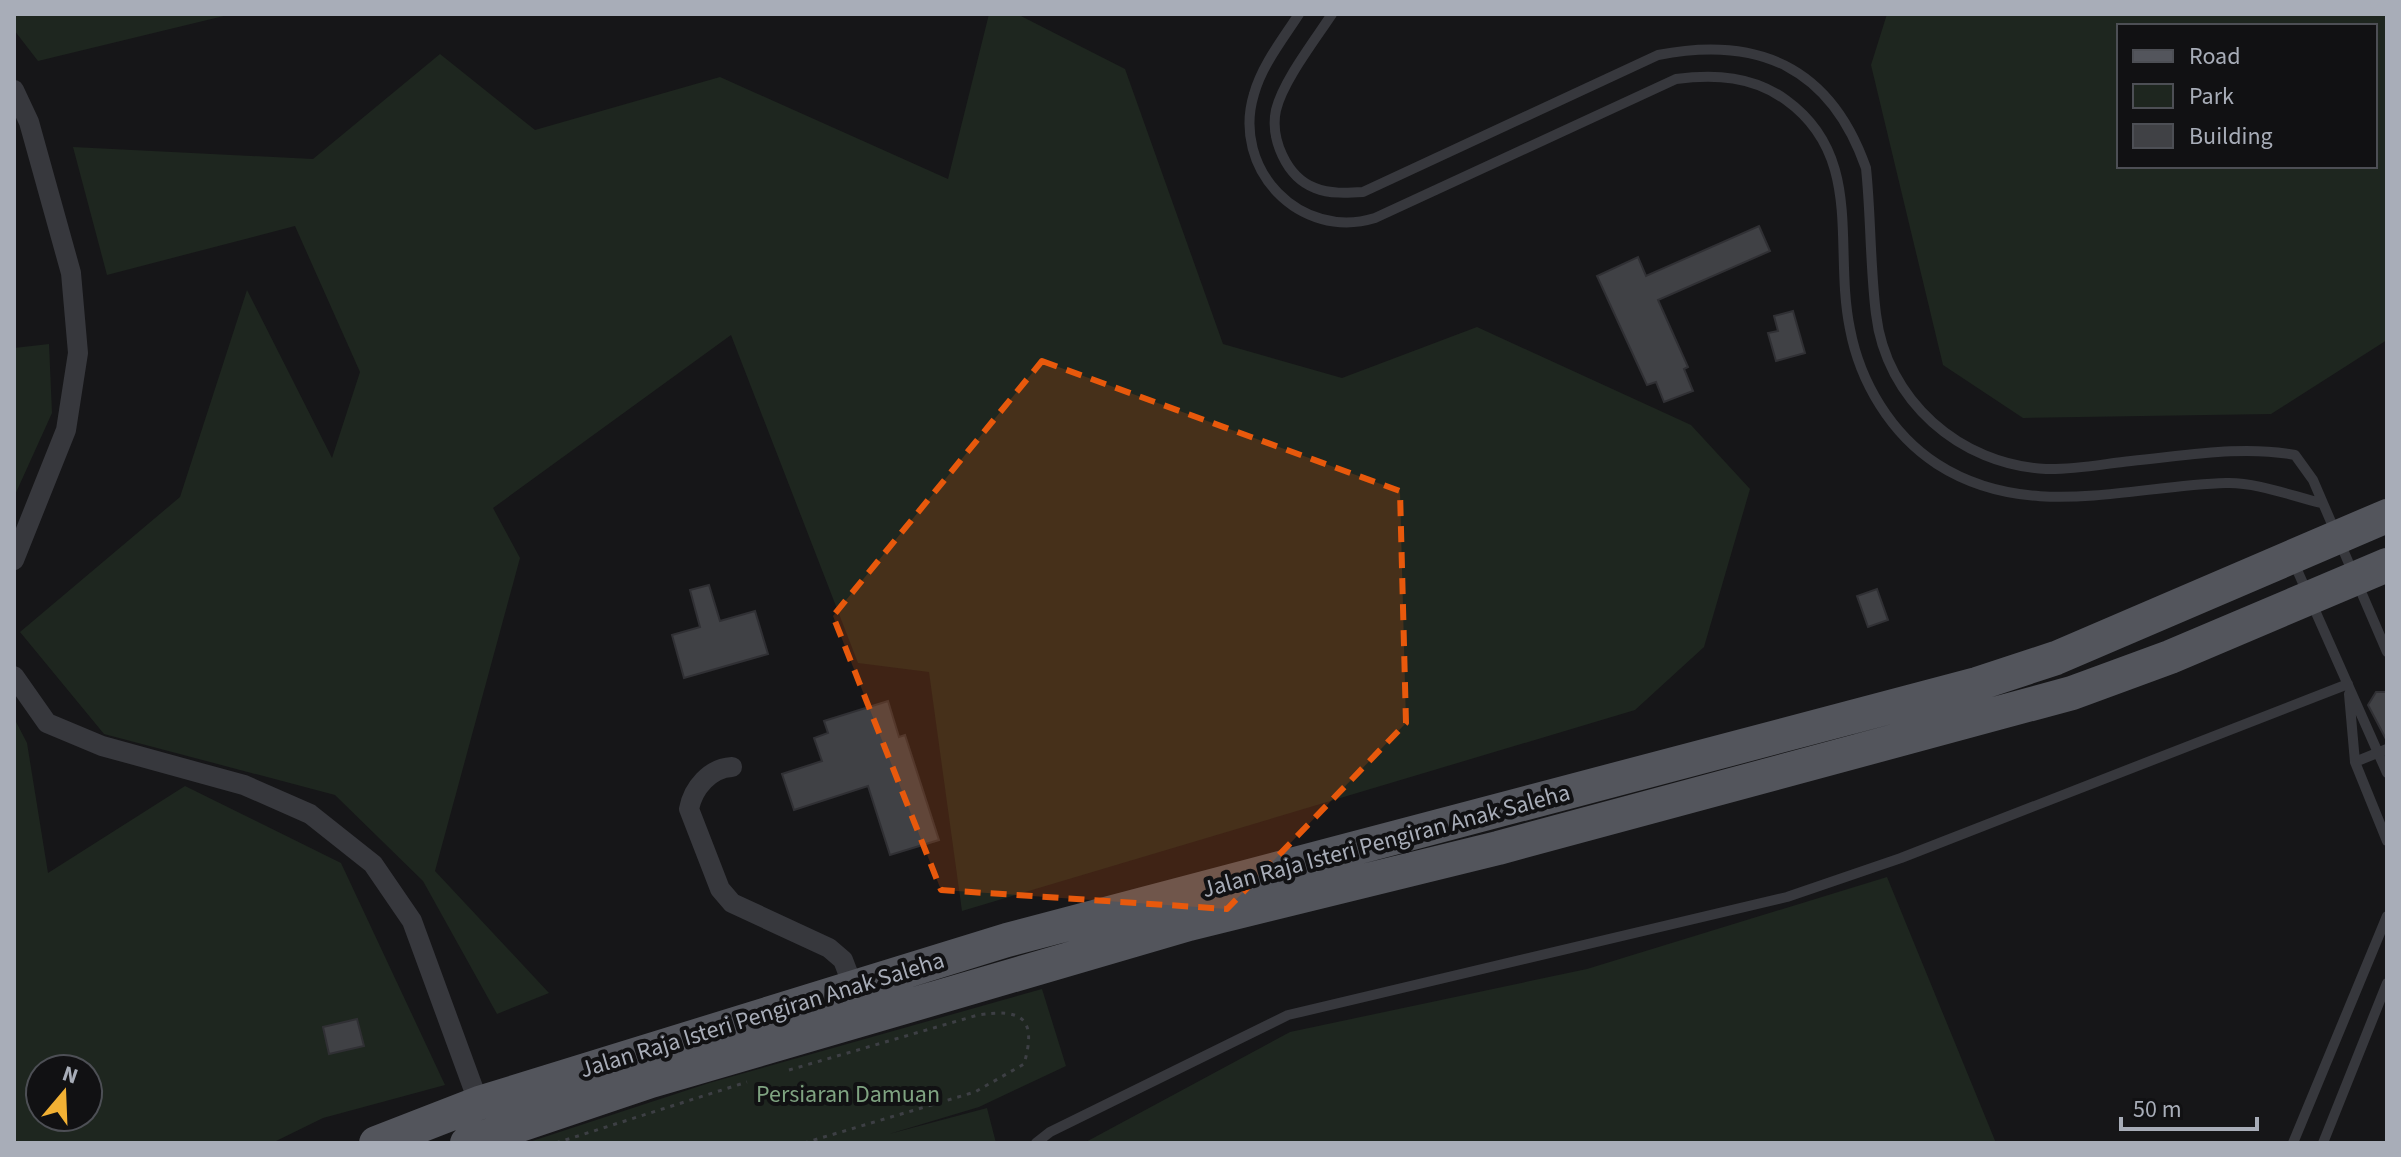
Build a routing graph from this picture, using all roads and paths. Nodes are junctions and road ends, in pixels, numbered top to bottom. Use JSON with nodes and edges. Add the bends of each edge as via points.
{"nodes":[{"id":1,"x":1299,"y":14,"type":"edge"},
{"id":2,"x":1332,"y":14,"type":"edge"},
{"id":3,"x":14,"y":90,"type":"edge"},
{"id":4,"x":2321,"y":503,"type":"junction"},
{"id":5,"x":2384,"y":533,"type":"edge"},
{"id":6,"x":2337,"y":539,"type":"junction"},
{"id":7,"x":2292,"y":558,"type":"junction"},
{"id":8,"x":14,"y":560,"type":"edge"},
{"id":9,"x":2355,"y":579,"type":"junction"},
{"id":10,"x":2310,"y":598,"type":"junction"},
{"id":11,"x":2387,"y":652,"type":"edge"},
{"id":12,"x":14,"y":676,"type":"edge"},
{"id":13,"x":2348,"y":684,"type":"junction"},
{"id":14,"x":2382,"y":750,"type":"edge"},
{"id":15,"x":2355,"y":762,"type":"junction"},
{"id":16,"x":732,"y":767,"type":"dead end"},
{"id":17,"x":2387,"y":773,"type":"edge"},
{"id":18,"x":2387,"y":841,"type":"edge"},
{"id":19,"x":2387,"y":916,"type":"edge"},
{"id":20,"x":2387,"y":983,"type":"edge"},
{"id":21,"x":853,"y":985,"type":"junction"},
{"id":22,"x":865,"y":1018,"type":"junction"},
{"id":23,"x":784,"y":1071,"type":"dead end"},
{"id":24,"x":756,"y":1079,"type":"dead end"},
{"id":25,"x":479,"y":1103,"type":"junction"},
{"id":26,"x":479,"y":1138,"type":"edge"},
{"id":27,"x":376,"y":1143,"type":"edge"},
{"id":28,"x":556,"y":1143,"type":"edge"},
{"id":29,"x":804,"y":1143,"type":"edge"},
{"id":30,"x":1036,"y":1143,"type":"edge"},
{"id":31,"x":2293,"y":1143,"type":"edge"},
{"id":32,"x":2323,"y":1143,"type":"edge"}],
"edges":[{"from":1,"to":4,"type":"lane","via":[[1263,72],[1249,121],[1259,169],[1282,199],[1311,216],[1355,224],[1375,218],[1676,79],[1723,76],[1750,82],[1774,91],[1804,113],[1832,154],[1849,328],[1862,372],[1891,421],[1936,463],[1986,489],[2037,498],[2230,482]]},
{"from":2,"to":4,"type":"lane","via":[[1276,110],[1281,153],[1312,187],[1363,192],[1658,55],[1731,49],[1756,54],[1819,87],[1849,124],[1866,168],[1882,344],[1899,383],[1941,430],[1987,458],[2048,469],[2224,453],[2286,453],[2305,465]]},
{"from":3,"to":8,"type":"street","via":[[29,122],[71,273],[78,353],[66,430]]},
{"from":4,"to":6,"type":"lane"},
{"from":5,"to":6,"type":"main road","name":"Jalan Raja Isteri Pengiran Anak Saleha"},
{"from":5,"to":9,"type":"main road","name":"Jalan Raja Isteri Pengiran Anak Saleha"},
{"from":6,"to":7,"type":"main road","name":"Jalan Raja Isteri Pengiran Anak Saleha"},
{"from":6,"to":9,"type":"lane"},
{"from":7,"to":10,"type":"lane"},
{"from":7,"to":21,"type":"main road","name":"Jalan Raja Isteri Pengiran Anak Saleha","via":[[2056,658],[1977,684]]},
{"from":9,"to":10,"type":"main road","name":"Jalan Raja Isteri Pengiran Anak Saleha"},
{"from":9,"to":11,"type":"lane"},
{"from":10,"to":13,"type":"lane"},
{"from":10,"to":22,"type":"main road","name":"Jalan Raja Isteri Pengiran Anak Saleha","via":[[2072,693],[1498,848],[1189,924]]},
{"from":12,"to":25,"type":"street","via":[[47,723],[102,746],[244,785],[310,814],[373,864],[412,921]]},
{"from":13,"to":14,"type":"lane"},
{"from":13,"to":15,"type":"lane"},
{"from":13,"to":30,"type":"lane","via":[[1901,858],[1787,897],[1288,1015]]},
{"from":14,"to":15,"type":"lane"},
{"from":14,"to":17,"type":"lane"},
{"from":15,"to":18,"type":"lane"},
{"from":16,"to":21,"type":"street","via":[[698,784],[689,809],[720,889],[748,913],[829,948],[843,960]]},
{"from":19,"to":31,"type":"lane"},
{"from":20,"to":32,"type":"lane"},
{"from":21,"to":22,"type":"street"},
{"from":21,"to":25,"type":"main road","name":"Jalan Raja Isteri Pengiran Anak Saleha"},
{"from":22,"to":26,"type":"main road","name":"Jalan Raja Isteri Pengiran Anak Saleha"},
{"from":23,"to":29,"type":"path","via":[[1007,1010],[1026,1022],[1032,1037],[1024,1064],[975,1092]]},
{"from":24,"to":28,"type":"path"},
{"from":25,"to":26,"type":"street"},
{"from":25,"to":27,"type":"main road","name":"Jalan Raja Isteri Pengiran Anak Saleha"}]}
